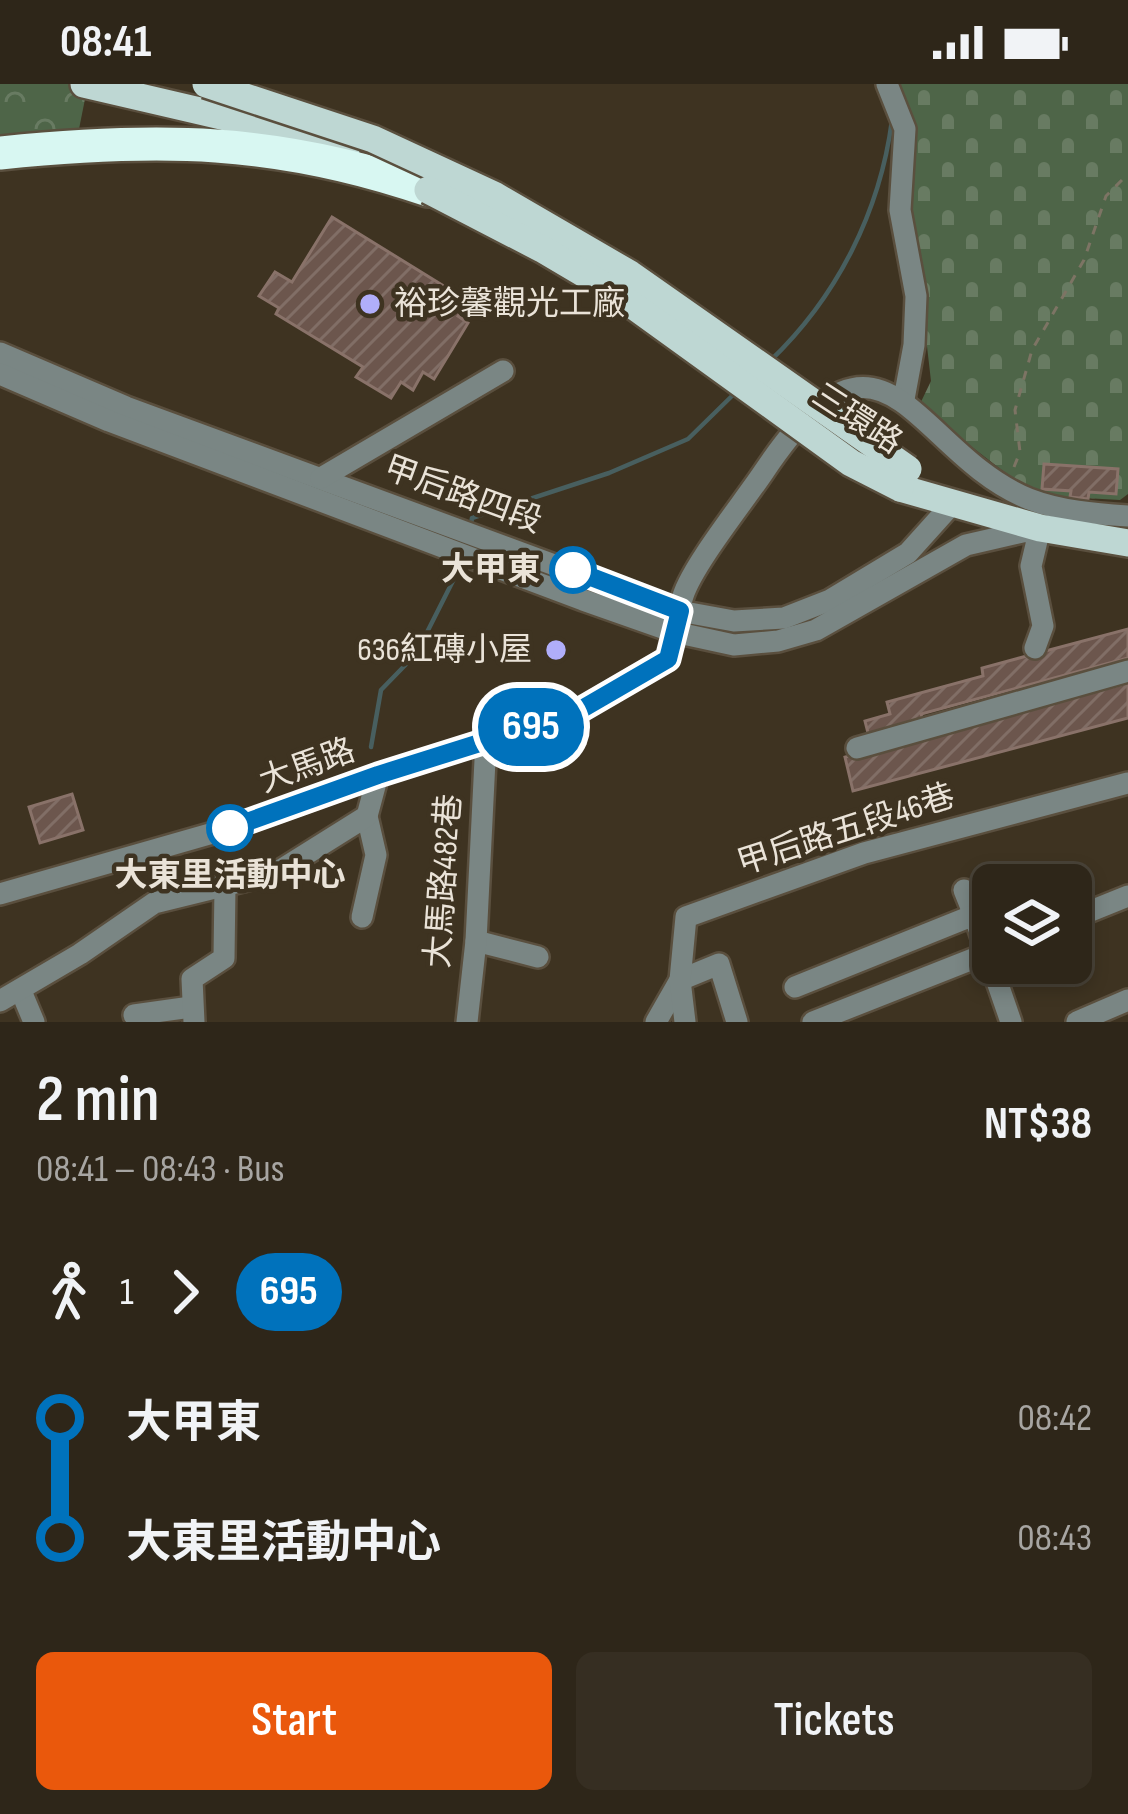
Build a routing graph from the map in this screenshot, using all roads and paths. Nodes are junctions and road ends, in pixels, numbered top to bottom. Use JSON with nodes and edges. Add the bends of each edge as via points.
{"nodes":[{"id":1,"x":84,"y":84,"type":"edge"},
{"id":2,"x":206,"y":84,"type":"edge"},
{"id":3,"x":887,"y":84,"type":"edge"},
{"id":4,"x":0,"y":153,"type":"edge"},
{"id":5,"x":1128,"y":174,"type":"edge"},
{"id":6,"x":428,"y":190,"type":"junction"},
{"id":7,"x":0,"y":353,"type":"edge"},
{"id":8,"x":503,"y":371,"type":"dead end"},
{"id":9,"x":0,"y":374,"type":"edge"},
{"id":10,"x":904,"y":399,"type":"junction"},
{"id":11,"x":321,"y":478,"type":"junction"},
{"id":12,"x":904,"y":478,"type":"junction"},
{"id":13,"x":1007,"y":486,"type":"junction"},
{"id":14,"x":953,"y":503,"type":"junction"},
{"id":15,"x":1040,"y":528,"type":"junction"},
{"id":16,"x":1126,"y":532,"type":"edge"},
{"id":17,"x":922,"y":568,"type":"junction"},
{"id":18,"x":677,"y":621,"type":"junction"},
{"id":19,"x":1035,"y":648,"type":"dead end"},
{"id":20,"x":1128,"y":671,"type":"edge"},
{"id":21,"x":486,"y":740,"type":"junction"},
{"id":22,"x":856,"y":748,"type":"dead end"},
{"id":23,"x":378,"y":775,"type":"junction"},
{"id":24,"x":1128,"y":783,"type":"edge"},
{"id":25,"x":367,"y":816,"type":"junction"},
{"id":26,"x":225,"y":886,"type":"junction"},
{"id":27,"x":964,"y":890,"type":"dead end"},
{"id":28,"x":0,"y":893,"type":"edge"},
{"id":29,"x":1128,"y":896,"type":"edge"},
{"id":30,"x":972,"y":910,"type":"edge"},
{"id":31,"x":1092,"y":911,"type":"edge"},
{"id":32,"x":972,"y":916,"type":"edge"},
{"id":33,"x":362,"y":917,"type":"dead end"},
{"id":34,"x":476,"y":941,"type":"junction"},
{"id":35,"x":538,"y":957,"type":"dead end"},
{"id":36,"x":972,"y":960,"type":"edge"},
{"id":37,"x":680,"y":980,"type":"junction"},
{"id":38,"x":999,"y":984,"type":"edge"},
{"id":39,"x":795,"y":987,"type":"dead end"},
{"id":40,"x":22,"y":991,"type":"junction"},
{"id":41,"x":1128,"y":1000,"type":"edge"},
{"id":42,"x":0,"y":1001,"type":"edge"},
{"id":43,"x":192,"y":1014,"type":"edge"},
{"id":44,"x":134,"y":1015,"type":"dead end"},
{"id":45,"x":462,"y":1019,"type":"edge"},
{"id":46,"x":34,"y":1022,"type":"edge"},
{"id":47,"x":656,"y":1022,"type":"edge"},
{"id":48,"x":685,"y":1022,"type":"edge"},
{"id":49,"x":736,"y":1022,"type":"edge"},
{"id":50,"x":813,"y":1022,"type":"edge"},
{"id":51,"x":1011,"y":1022,"type":"edge"},
{"id":52,"x":1077,"y":1022,"type":"edge"}],
"edges":[{"from":1,"to":6,"type":"main road","name":"三環路","via":[[256,124]]},
{"from":2,"to":12,"type":"main road","name":"三環路","bridge":true,"via":[[374,139],[494,195],[630,274]]},
{"from":3,"to":10,"type":"street","via":[[905,129],[900,210],[916,296]]},
{"from":4,"to":6,"type":"highway","via":[[225,143],[301,153]]},
{"from":5,"to":13,"type":"path","via":[[1106,196],[1084,260],[1031,350],[1015,410],[1020,452]]},
{"from":6,"to":12,"type":"main road","name":"三環路","bridge":true,"via":[[613,291],[851,464]]},
{"from":7,"to":11,"type":"street","name":"甲后路四段"},
{"from":8,"to":11,"type":"street"},
{"from":9,"to":18,"type":"street","name":"甲后路四段","via":[[109,421]]},
{"from":10,"to":13,"type":"street"},
{"from":10,"to":18,"type":"street","name":"大馬路","via":[[866,389],[837,392],[818,405],[683,593]]},
{"from":11,"to":18,"type":"street","name":"甲后路四段"},
{"from":12,"to":14,"type":"main road","name":"三環路"},
{"from":13,"to":16,"type":"street"},
{"from":14,"to":15,"type":"main road"},
{"from":14,"to":17,"type":"street"},
{"from":14,"to":18,"type":"street","name":"甲后路四段","via":[[908,553],[830,600],[784,618]]},
{"from":15,"to":16,"type":"main road"},
{"from":15,"to":17,"type":"street","name":"甲后路四段","via":[[966,545]]},
{"from":15,"to":19,"type":"street","via":[[1031,566],[1043,626]]},
{"from":17,"to":18,"type":"street","name":"甲后路四段","via":[[816,630],[778,641],[734,644]]},
{"from":18,"to":21,"type":"street","name":"大馬路","via":[[668,659],[575,713]]},
{"from":20,"to":22,"type":"street"},
{"from":21,"to":23,"type":"street","name":"大馬路"},
{"from":21,"to":34,"type":"street","name":"大馬路482巷"},
{"from":23,"to":25,"type":"street"},
{"from":23,"to":28,"type":"street","name":"大馬路","via":[[234,827]]},
{"from":24,"to":37,"type":"street","name":"甲后路五段46巷","via":[[864,853],[686,917]]},
{"from":25,"to":26,"type":"street","via":[[276,873]]},
{"from":25,"to":33,"type":"street","via":[[376,855]]},
{"from":26,"to":40,"type":"street","via":[[154,903]]},
{"from":26,"to":43,"type":"street","via":[[224,958],[192,979]]},
{"from":27,"to":30,"type":"street"},
{"from":29,"to":31,"type":"street"},
{"from":32,"to":39,"type":"street"},
{"from":34,"to":35,"type":"street"},
{"from":34,"to":45,"type":"street","name":"大馬路482巷"},
{"from":36,"to":50,"type":"street"},
{"from":37,"to":47,"type":"street"},
{"from":37,"to":48,"type":"street","name":"甲后路五段46巷"},
{"from":37,"to":49,"type":"street","via":[[719,964]]},
{"from":38,"to":51,"type":"street"},
{"from":40,"to":42,"type":"street"},
{"from":40,"to":46,"type":"street"},
{"from":41,"to":52,"type":"street"},
{"from":43,"to":44,"type":"street"}]}
